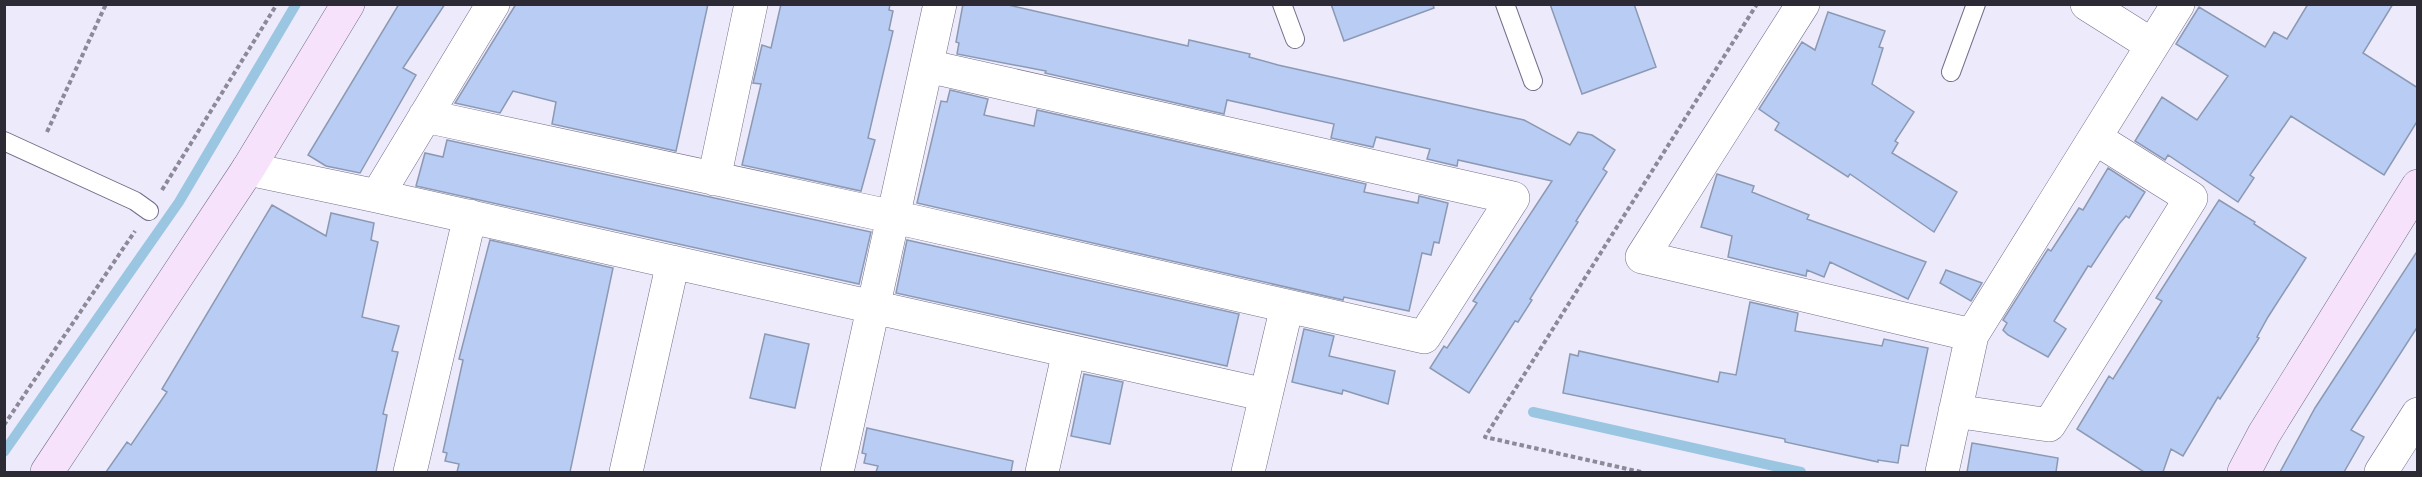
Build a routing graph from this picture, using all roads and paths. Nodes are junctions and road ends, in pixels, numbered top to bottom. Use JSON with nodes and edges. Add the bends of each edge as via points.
{"nodes":[{"id":1,"x":106,"y":4,"type":"edge"},
{"id":2,"x":278,"y":4,"type":"edge"},
{"id":3,"x":348,"y":4,"type":"edge"},
{"id":4,"x":493,"y":4,"type":"edge"},
{"id":5,"x":751,"y":4,"type":"edge"},
{"id":6,"x":940,"y":4,"type":"edge"},
{"id":7,"x":1282,"y":4,"type":"edge"},
{"id":8,"x":1505,"y":4,"type":"edge"},
{"id":9,"x":1757,"y":4,"type":"edge"},
{"id":10,"x":1803,"y":4,"type":"edge"},
{"id":11,"x":1976,"y":4,"type":"edge"},
{"id":12,"x":2087,"y":4,"type":"edge"},
{"id":13,"x":2178,"y":4,"type":"edge"},
{"id":14,"x":1295,"y":39,"type":"dead end"},
{"id":15,"x":2152,"y":45,"type":"junction"},
{"id":16,"x":927,"y":66,"type":"junction"},
{"id":17,"x":1951,"y":72,"type":"dead end"},
{"id":18,"x":1533,"y":81,"type":"dead end"},
{"id":19,"x":425,"y":116,"type":"junction"},
{"id":20,"x":2095,"y":138,"type":"junction"},
{"id":21,"x":4,"y":141,"type":"edge"},
{"id":22,"x":36,"y":155,"type":"junction"},
{"id":23,"x":248,"y":169,"type":"junction"},
{"id":24,"x":714,"y":179,"type":"junction"},
{"id":25,"x":2418,"y":186,"type":"edge"},
{"id":26,"x":377,"y":196,"type":"junction"},
{"id":27,"x":149,"y":211,"type":"junction"},
{"id":28,"x":470,"y":216,"type":"junction"},
{"id":29,"x":894,"y":217,"type":"junction"},
{"id":30,"x":673,"y":262,"type":"junction"},
{"id":31,"x":1287,"y":306,"type":"junction"},
{"id":32,"x":874,"y":307,"type":"junction"},
{"id":33,"x":1972,"y":335,"type":"junction"},
{"id":34,"x":1069,"y":351,"type":"junction"},
{"id":35,"x":1266,"y":395,"type":"junction"},
{"id":36,"x":1955,"y":411,"type":"junction"},
{"id":37,"x":2418,"y":414,"type":"edge"},
{"id":38,"x":4,"y":424,"type":"edge"},
{"id":39,"x":47,"y":472,"type":"edge"},
{"id":40,"x":410,"y":472,"type":"edge"},
{"id":41,"x":626,"y":472,"type":"edge"},
{"id":42,"x":837,"y":472,"type":"edge"},
{"id":43,"x":1042,"y":472,"type":"edge"},
{"id":44,"x":1248,"y":472,"type":"edge"},
{"id":45,"x":1641,"y":472,"type":"edge"},
{"id":46,"x":1942,"y":472,"type":"edge"},
{"id":47,"x":2244,"y":472,"type":"edge"},
{"id":48,"x":2381,"y":472,"type":"edge"}],
"edges":[{"from":1,"to":22,"type":"path"},
{"from":2,"to":27,"type":"path"},
{"from":3,"to":23,"type":"street"},
{"from":4,"to":19,"type":"street"},
{"from":5,"to":24,"type":"street"},
{"from":6,"to":16,"type":"street"},
{"from":7,"to":14,"type":"lane"},
{"from":8,"to":18,"type":"lane"},
{"from":9,"to":45,"type":"path","via":[[1485,438]]},
{"from":10,"to":33,"type":"street","via":[[1642,257]]},
{"from":11,"to":17,"type":"lane"},
{"from":12,"to":15,"type":"street"},
{"from":13,"to":15,"type":"street"},
{"from":15,"to":20,"type":"street"},
{"from":16,"to":29,"type":"street"},
{"from":16,"to":31,"type":"street","via":[[1513,198],[1424,338]]},
{"from":19,"to":24,"type":"street"},
{"from":19,"to":26,"type":"street"},
{"from":20,"to":33,"type":"street"},
{"from":20,"to":36,"type":"street","via":[[2192,198],[2049,426]]},
{"from":21,"to":22,"type":"lane"},
{"from":22,"to":27,"type":"lane"},
{"from":23,"to":26,"type":"street"},
{"from":23,"to":39,"type":"street"},
{"from":24,"to":29,"type":"street"},
{"from":25,"to":47,"type":"street"},
{"from":26,"to":28,"type":"street"},
{"from":27,"to":38,"type":"path"},
{"from":28,"to":30,"type":"street"},
{"from":28,"to":40,"type":"street"},
{"from":29,"to":31,"type":"street"},
{"from":29,"to":32,"type":"street"},
{"from":30,"to":32,"type":"street"},
{"from":30,"to":41,"type":"street"},
{"from":31,"to":35,"type":"street"},
{"from":32,"to":34,"type":"street"},
{"from":32,"to":42,"type":"street"},
{"from":33,"to":36,"type":"street"},
{"from":34,"to":35,"type":"street"},
{"from":34,"to":43,"type":"street"},
{"from":35,"to":44,"type":"street"},
{"from":36,"to":46,"type":"street"},
{"from":37,"to":48,"type":"street"}]}
